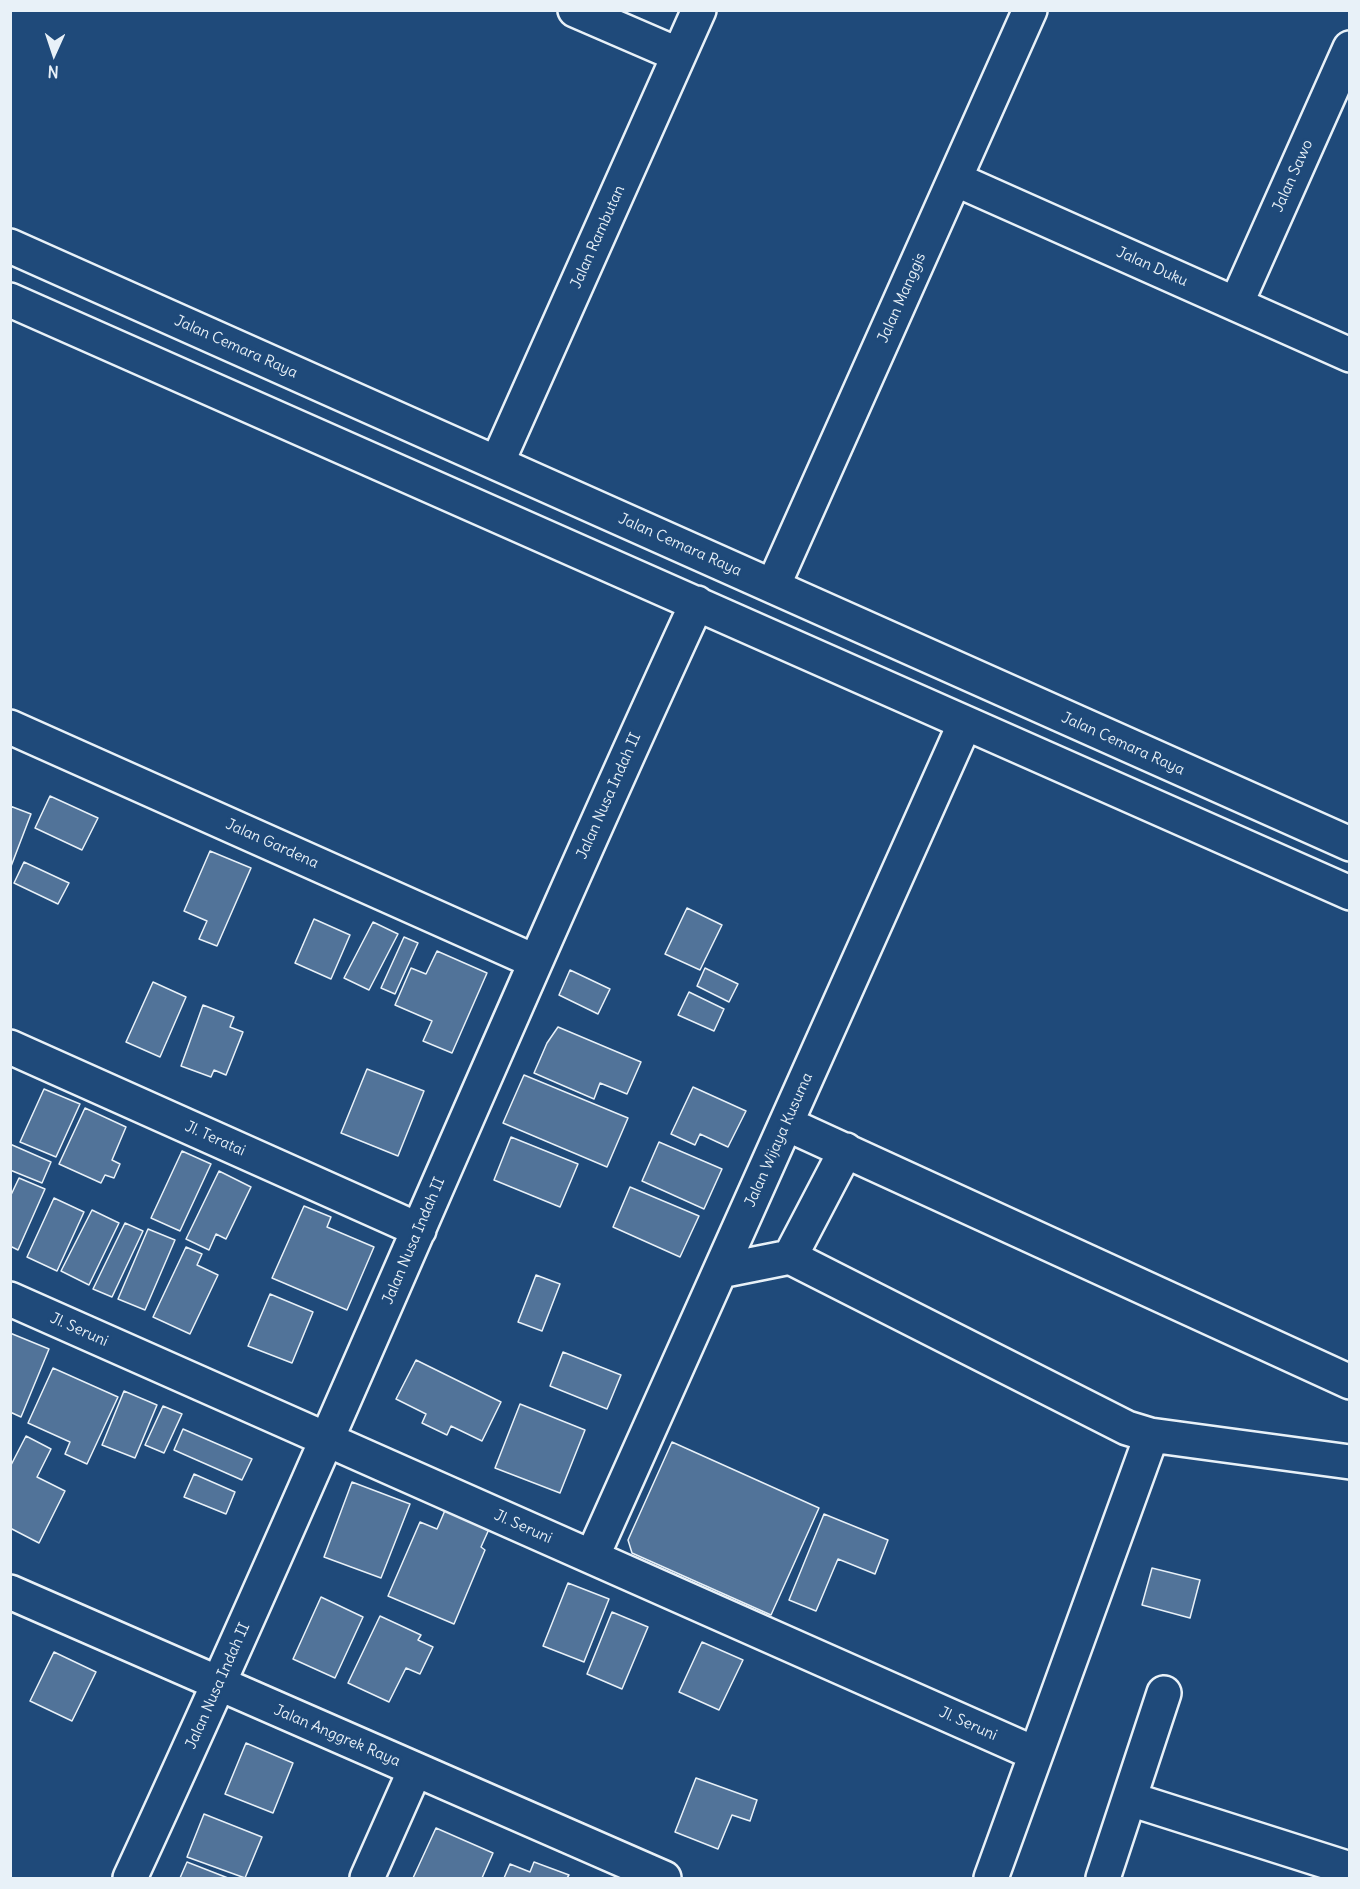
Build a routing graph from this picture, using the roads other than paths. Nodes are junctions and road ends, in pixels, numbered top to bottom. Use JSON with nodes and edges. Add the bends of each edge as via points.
{"nodes":[{"id":1,"x":575,"y":10,"type":"edge"},
{"id":2,"x":699,"y":10,"type":"edge"},
{"id":3,"x":1030,"y":10,"type":"edge"},
{"id":4,"x":1350,"y":48,"type":"edge"},
{"id":5,"x":679,"y":55,"type":"junction"},
{"id":6,"x":955,"y":179,"type":"junction"},
{"id":7,"x":10,"y":246,"type":"edge"},
{"id":8,"x":10,"y":300,"type":"edge"},
{"id":9,"x":1236,"y":304,"type":"junction"},
{"id":10,"x":1350,"y":355,"type":"edge"},
{"id":11,"x":345,"y":396,"type":"junction"},
{"id":12,"x":326,"y":442,"type":"junction"},
{"id":13,"x":497,"y":464,"type":"junction"},
{"id":14,"x":773,"y":586,"type":"junction"},
{"id":15,"x":697,"y":603,"type":"junction"},
{"id":16,"x":965,"y":723,"type":"junction"},
{"id":17,"x":10,"y":727,"type":"edge"},
{"id":18,"x":1205,"y":782,"type":"junction"},
{"id":19,"x":1186,"y":821,"type":"junction"},
{"id":20,"x":1350,"y":844,"type":"edge"},
{"id":21,"x":1350,"y":893,"type":"edge"},
{"id":22,"x":534,"y":961,"type":"junction"},
{"id":23,"x":10,"y":1047,"type":"edge"},
{"id":24,"x":787,"y":1124,"type":"junction"},
{"id":25,"x":846,"y":1150,"type":"junction"},
{"id":26,"x":419,"y":1230,"type":"junction"},
{"id":27,"x":790,"y":1257,"type":"junction"},
{"id":28,"x":720,"y":1271,"type":"junction"},
{"id":29,"x":10,"y":1299,"type":"edge"},
{"id":30,"x":1350,"y":1382,"type":"edge"},
{"id":31,"x":1150,"y":1435,"type":"junction"},
{"id":32,"x":327,"y":1440,"type":"junction"},
{"id":33,"x":1350,"y":1462,"type":"edge"},
{"id":34,"x":592,"y":1557,"type":"junction"},
{"id":35,"x":10,"y":1592,"type":"edge"},
{"id":36,"x":219,"y":1685,"type":"junction"},
{"id":37,"x":1164,"y":1693,"type":"dead end"},
{"id":38,"x":1036,"y":1754,"type":"junction"},
{"id":39,"x":415,"y":1770,"type":"junction"},
{"id":40,"x":1130,"y":1799,"type":"junction"},
{"id":41,"x":1350,"y":1869,"type":"edge"},
{"id":42,"x":130,"y":1878,"type":"edge"},
{"id":43,"x":367,"y":1878,"type":"edge"},
{"id":44,"x":664,"y":1878,"type":"edge"},
{"id":45,"x":991,"y":1878,"type":"edge"},
{"id":46,"x":1103,"y":1878,"type":"edge"}],
"edges":[{"from":1,"to":5,"type":"street"},
{"from":2,"to":5,"type":"street","name":"Jalan Rambutan"},
{"from":3,"to":6,"type":"street","name":"Jalan Manggis"},
{"from":4,"to":9,"type":"street","name":"Jalan Sawo"},
{"from":5,"to":13,"type":"street","name":"Jalan Rambutan"},
{"from":6,"to":9,"type":"street","name":"Jalan Duku"},
{"from":6,"to":14,"type":"street","name":"Jalan Manggis"},
{"from":7,"to":11,"type":"street","name":"Jalan Cemara Raya"},
{"from":8,"to":12,"type":"street"},
{"from":9,"to":10,"type":"street","name":"Jalan Duku"},
{"from":11,"to":12,"type":"street"},
{"from":11,"to":13,"type":"street","name":"Jalan Cemara Raya"},
{"from":12,"to":15,"type":"street"},
{"from":13,"to":14,"type":"street","name":"Jalan Cemara Raya"},
{"from":14,"to":18,"type":"street","name":"Jalan Cemara Raya"},
{"from":15,"to":16,"type":"street"},
{"from":15,"to":22,"type":"street","name":"Jalan Nusa Indah II"},
{"from":16,"to":19,"type":"street"},
{"from":16,"to":24,"type":"street","name":"Jalan Wijaya Kusuma"},
{"from":17,"to":22,"type":"street","name":"Jalan Gardena"},
{"from":18,"to":19,"type":"street"},
{"from":18,"to":20,"type":"street","name":"Jalan Cemara Raya"},
{"from":19,"to":21,"type":"street"},
{"from":22,"to":26,"type":"street","name":"Jalan Nusa Indah II"},
{"from":23,"to":26,"type":"street","name":"Jl. Teratai"},
{"from":24,"to":25,"type":"street"},
{"from":24,"to":28,"type":"street","name":"Jalan Wijaya Kusuma"},
{"from":25,"to":27,"type":"street"},
{"from":25,"to":30,"type":"street"},
{"from":26,"to":32,"type":"street","name":"Jalan Nusa Indah II"},
{"from":27,"to":28,"type":"street"},
{"from":27,"to":31,"type":"street","via":[[1127,1428]]},
{"from":28,"to":34,"type":"street","name":"Jalan Wijaya Kusuma"},
{"from":29,"to":32,"type":"street","name":"Jl. Seruni"},
{"from":31,"to":33,"type":"street"},
{"from":31,"to":38,"type":"street"},
{"from":32,"to":34,"type":"street","name":"Jl. Seruni"},
{"from":32,"to":36,"type":"street","name":"Jalan Nusa Indah II"},
{"from":34,"to":38,"type":"street","name":"Jl. Seruni"},
{"from":35,"to":36,"type":"street","name":"Jalan Anggrek Raya"},
{"from":36,"to":39,"type":"street","name":"Jalan Anggrek Raya"},
{"from":36,"to":42,"type":"street","name":"Jalan Nusa Indah II"},
{"from":37,"to":40,"type":"street"},
{"from":38,"to":45,"type":"street"},
{"from":39,"to":43,"type":"street"},
{"from":39,"to":44,"type":"street","name":"Jalan Anggrek Raya"},
{"from":40,"to":41,"type":"street"},
{"from":40,"to":46,"type":"street"}]}
